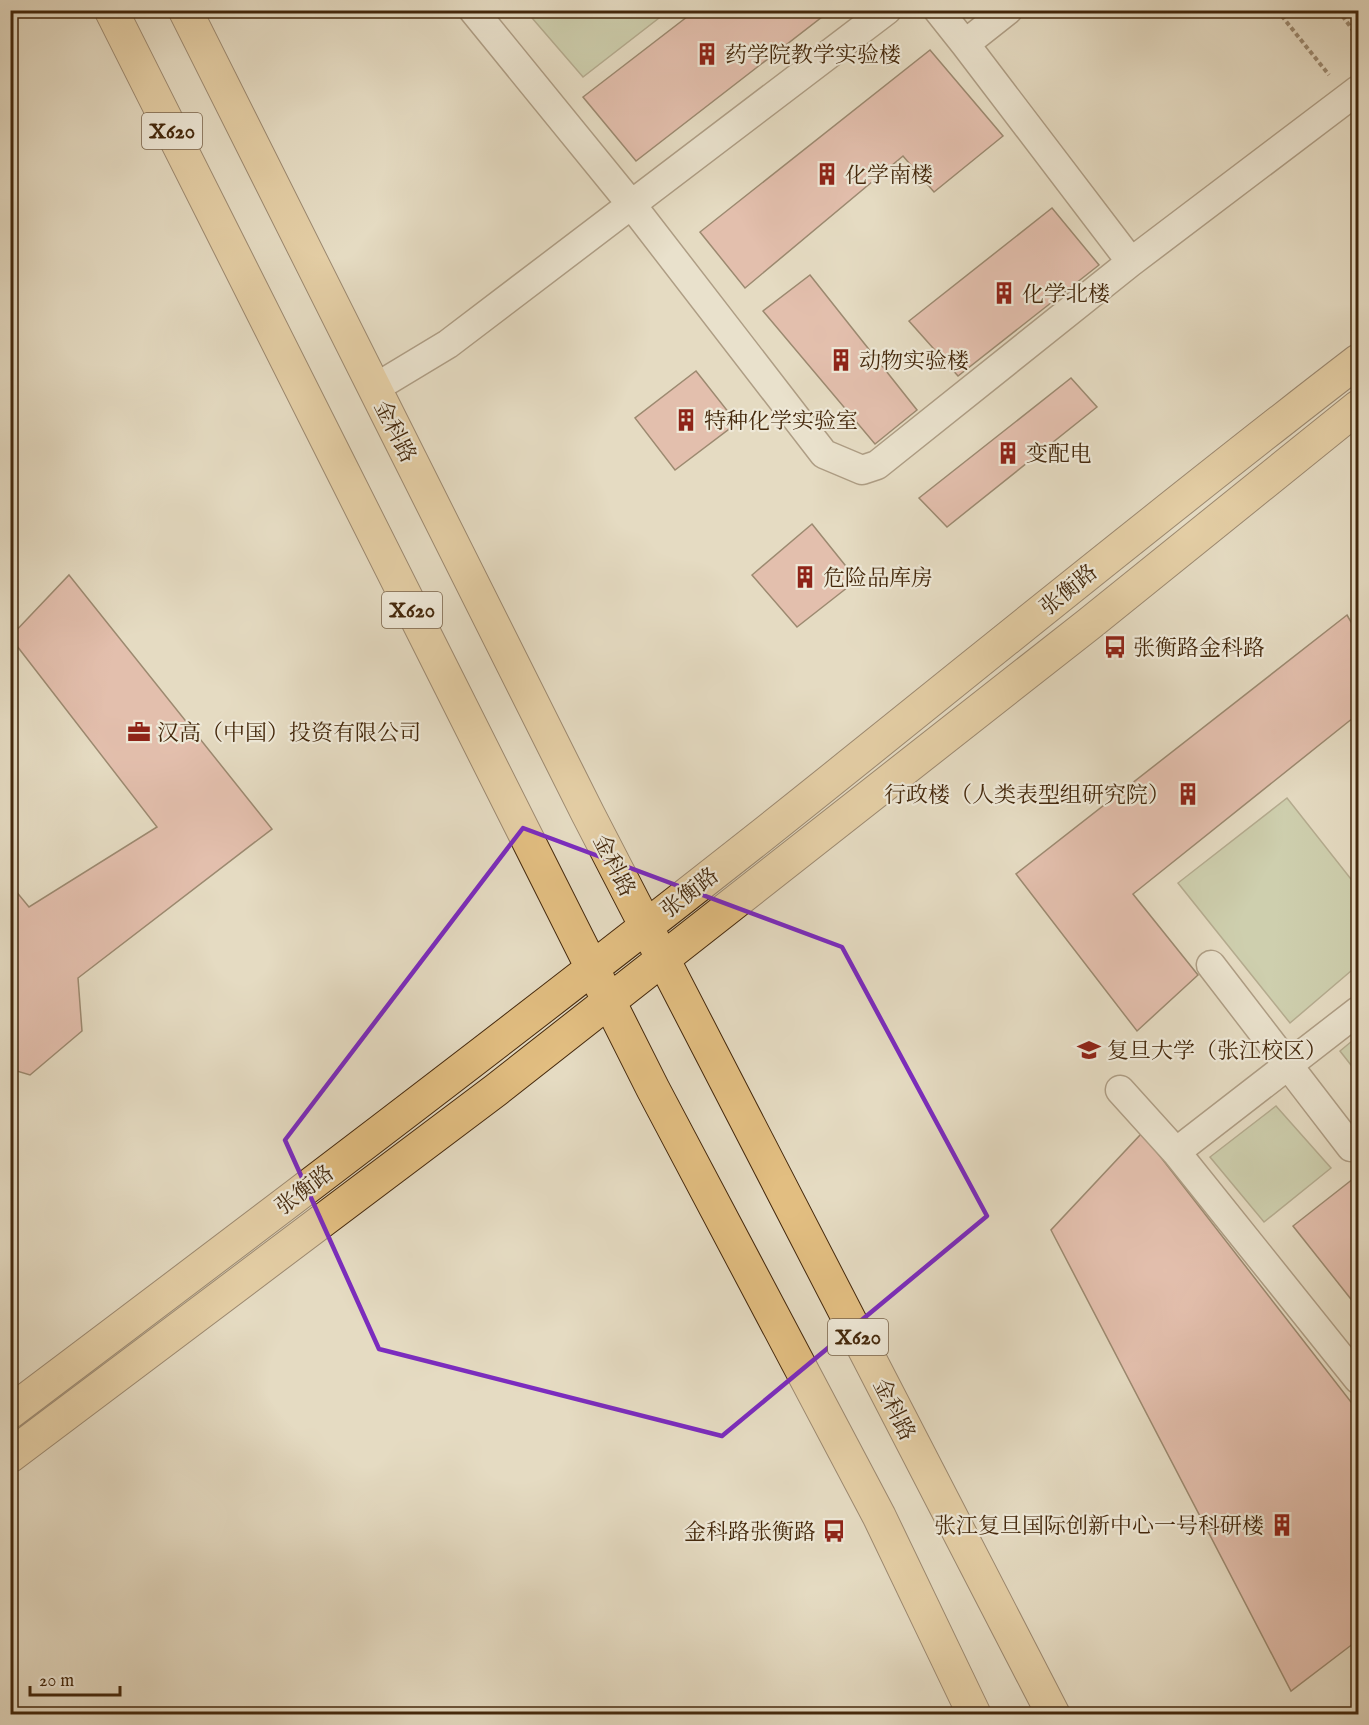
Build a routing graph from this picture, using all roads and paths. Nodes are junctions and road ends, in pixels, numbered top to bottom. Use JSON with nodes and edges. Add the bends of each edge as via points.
{"nodes":[{"id":1,"x":111,"y":10,"type":"edge"},
{"id":2,"x":185,"y":10,"type":"edge"},
{"id":3,"x":473,"y":10,"type":"edge"},
{"id":4,"x":887,"y":10,"type":"edge"},
{"id":5,"x":938,"y":10,"type":"edge"},
{"id":6,"x":1008,"y":10,"type":"edge"},
{"id":7,"x":1277,"y":10,"type":"edge"},
{"id":8,"x":1338,"y":10,"type":"edge"},
{"id":9,"x":1359,"y":37,"type":"edge"},
{"id":10,"x":965,"y":44,"type":"junction"},
{"id":11,"x":1349,"y":84,"type":"edge"},
{"id":12,"x":631,"y":204,"type":"junction"},
{"id":13,"x":1131,"y":262,"type":"junction"},
{"id":14,"x":1359,"y":362,"type":"edge"},
{"id":15,"x":375,"y":388,"type":"junction"},
{"id":16,"x":1359,"y":407,"type":"edge"},
{"id":17,"x":646,"y":926,"type":"junction"},
{"id":18,"x":663,"y":959,"type":"junction"},
{"id":19,"x":1211,"y":965,"type":"dead end"},
{"id":20,"x":592,"y":968,"type":"junction"},
{"id":21,"x":609,"y":1001,"type":"junction"},
{"id":22,"x":1359,"y":1011,"type":"edge"},
{"id":23,"x":1287,"y":1066,"type":"junction"},
{"id":24,"x":1120,"y":1090,"type":"dead end"},
{"id":25,"x":1351,"y":1147,"type":"dead end"},
{"id":26,"x":1176,"y":1152,"type":"junction"},
{"id":27,"x":1359,"y":1379,"type":"edge"},
{"id":28,"x":10,"y":1412,"type":"edge"},
{"id":29,"x":10,"y":1456,"type":"edge"},
{"id":30,"x":974,"y":1714,"type":"edge"},
{"id":31,"x":1053,"y":1714,"type":"edge"}],
"edges":[{"from":1,"to":20,"type":"main road","number":"X620"},
{"from":2,"to":15,"type":"main road","name":"金科路","number":"X620"},
{"from":3,"to":12,"type":"lane"},
{"from":4,"to":12,"type":"lane"},
{"from":5,"to":10,"type":"lane"},
{"from":6,"to":10,"type":"lane"},
{"from":7,"to":11,"type":"path","via":[[1330,76]]},
{"from":8,"to":9,"type":"path"},
{"from":10,"to":13,"type":"lane"},
{"from":11,"to":13,"type":"lane"},
{"from":12,"to":13,"type":"lane","via":[[824,454],[862,470],[877,465]]},
{"from":12,"to":15,"type":"lane","via":[[448,344]]},
{"from":14,"to":17,"type":"main road","name":"张衡路","via":[[1219,468]]},
{"from":15,"to":17,"type":"main road","name":"金科路","number":"X620"},
{"from":16,"to":18,"type":"main road","name":"张衡路"},
{"from":17,"to":18,"type":"main road","name":"金科路"},
{"from":17,"to":20,"type":"main road","name":"张衡路"},
{"from":18,"to":21,"type":"main road","name":"张衡路"},
{"from":18,"to":31,"type":"main road","name":"金科路","number":"X620"},
{"from":19,"to":23,"type":"lane"},
{"from":20,"to":21,"type":"main road"},
{"from":20,"to":28,"type":"main road","name":"张衡路"},
{"from":21,"to":29,"type":"main road","name":"张衡路"},
{"from":21,"to":30,"type":"main road","number":"X620","via":[[879,1516]]},
{"from":22,"to":23,"type":"lane"},
{"from":23,"to":25,"type":"lane"},
{"from":23,"to":26,"type":"lane"},
{"from":24,"to":26,"type":"lane"},
{"from":26,"to":27,"type":"lane"}]}
